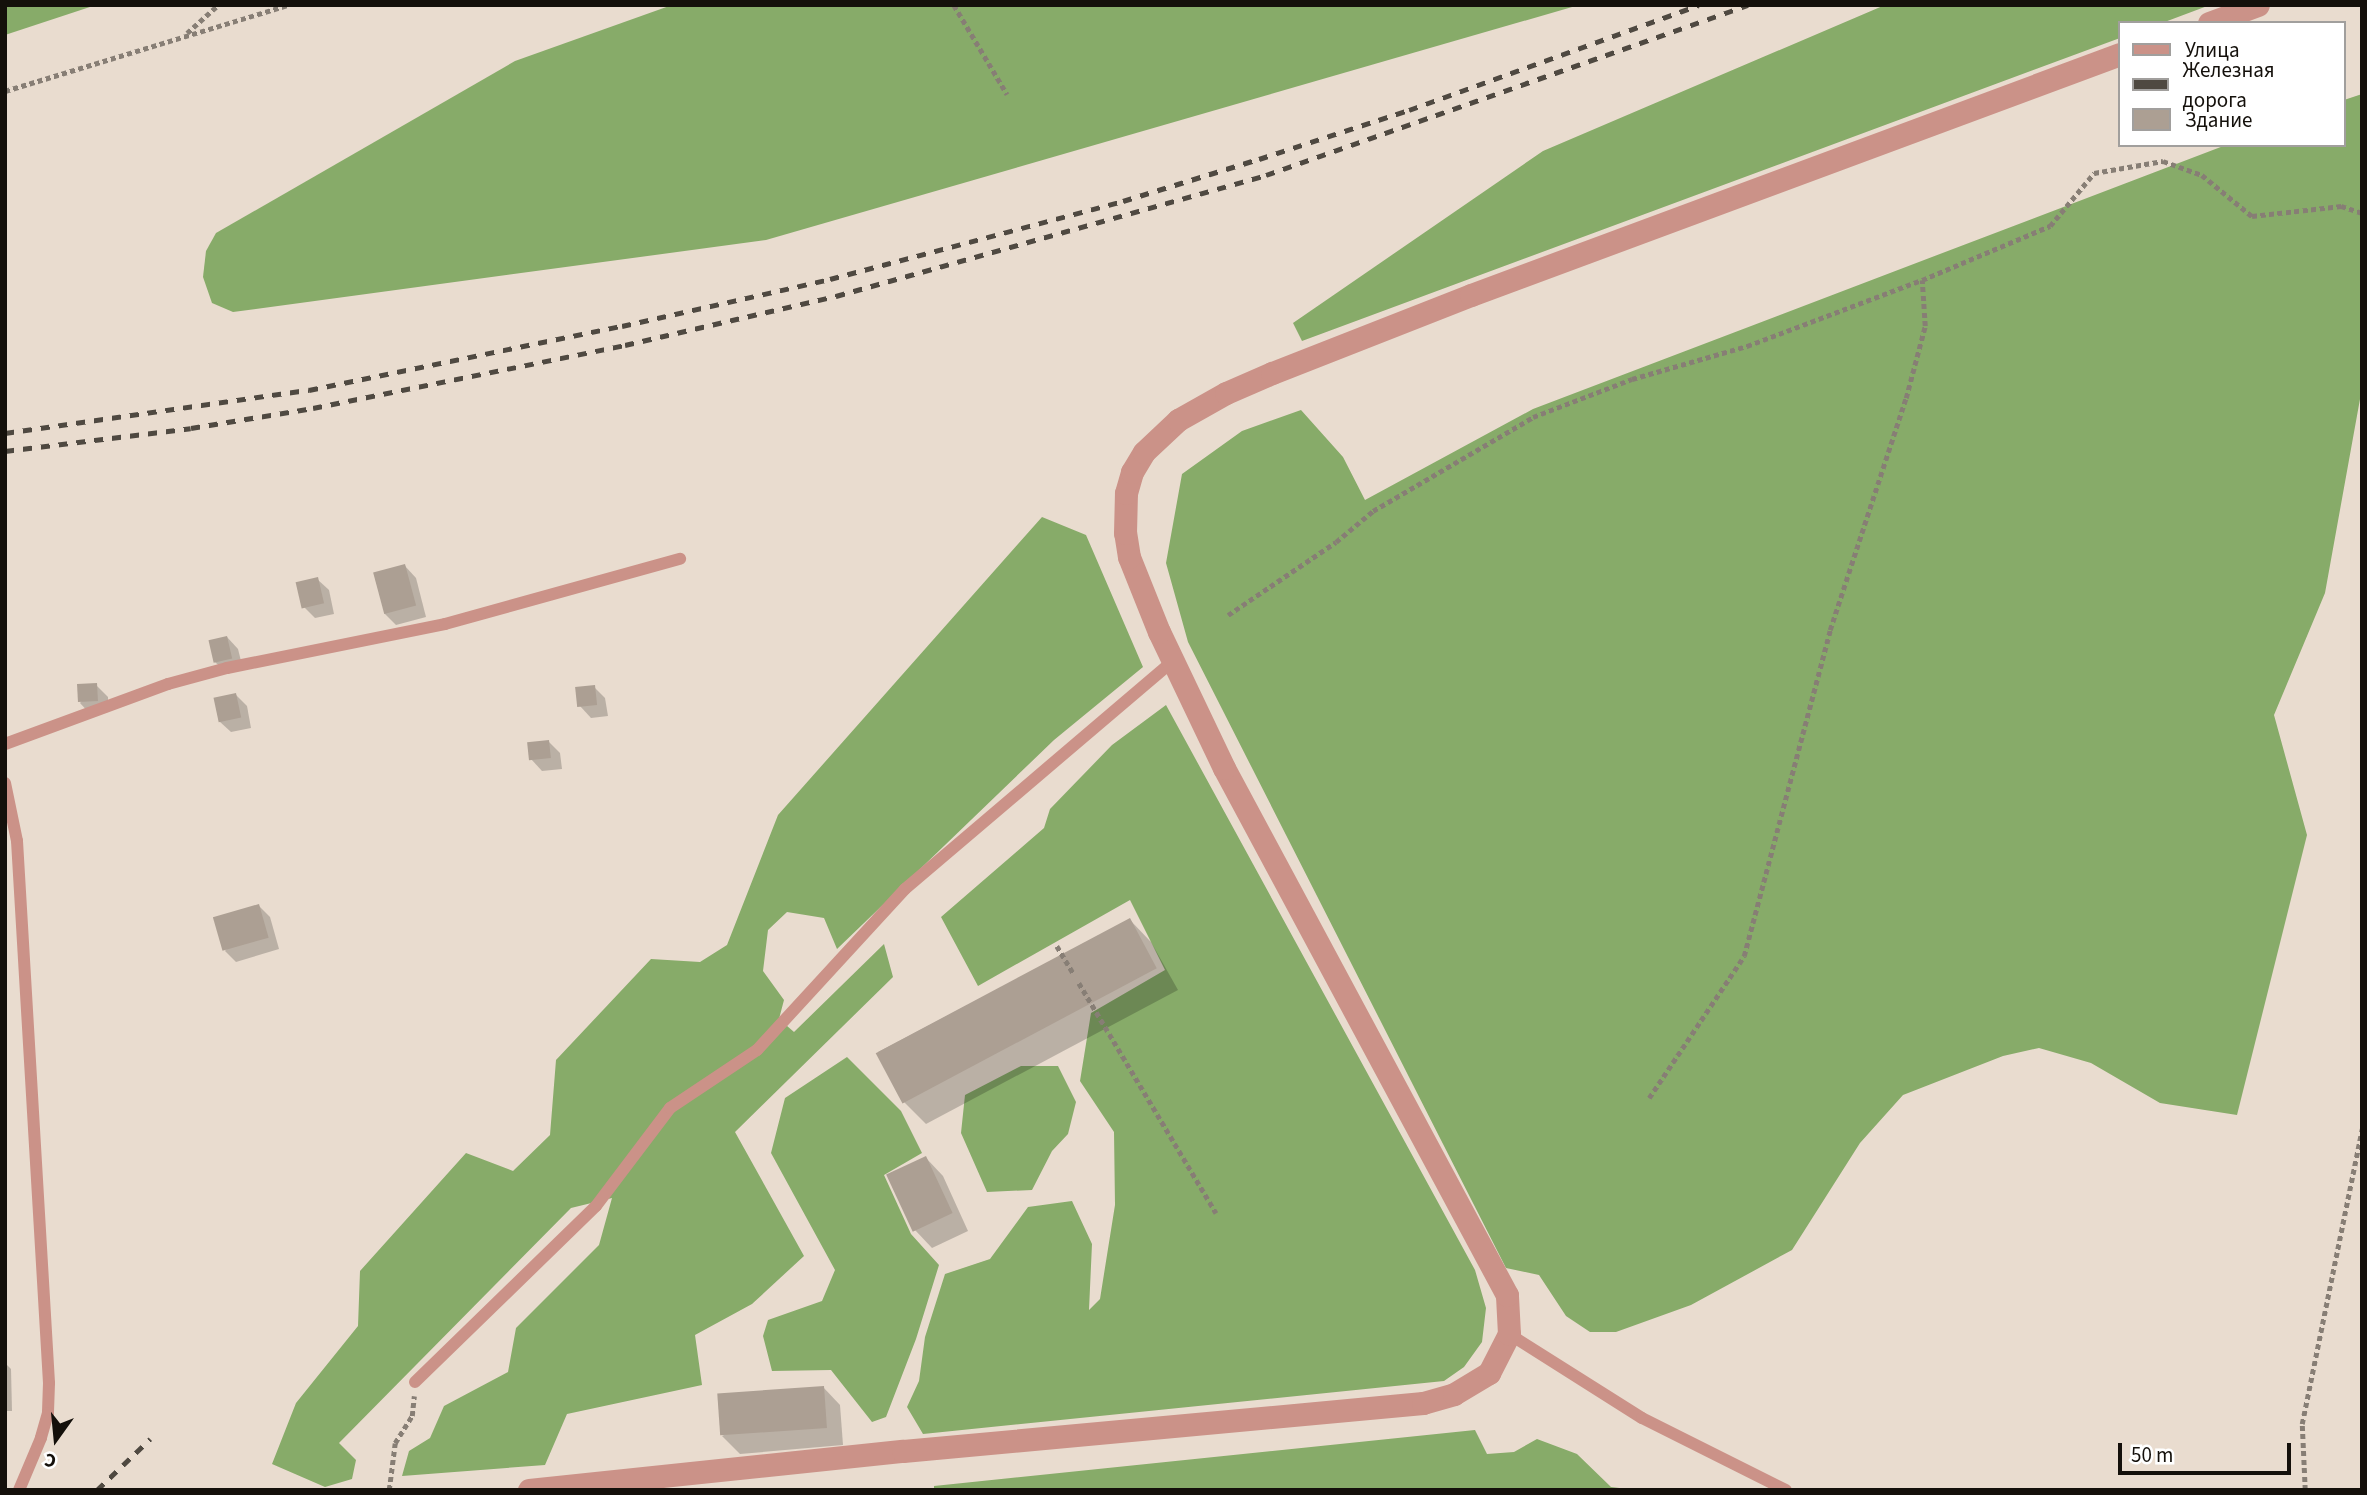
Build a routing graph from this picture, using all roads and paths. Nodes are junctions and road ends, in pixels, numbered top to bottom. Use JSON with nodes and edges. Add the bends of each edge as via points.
{"nodes":[{"id":1,"x":218,"y":5,"type":"edge"},
{"id":2,"x":288,"y":5,"type":"edge"},
{"id":3,"x":954,"y":5,"type":"edge"},
{"id":4,"x":2258,"y":5,"type":"edge"},
{"id":5,"x":2214,"y":21,"type":"edge"},
{"id":6,"x":120,"y":54,"type":"junction"},
{"id":7,"x":2118,"y":55,"type":"edge"},
{"id":8,"x":5,"y":91,"type":"edge"},
{"id":9,"x":1007,"y":94,"type":"dead end"},
{"id":10,"x":2362,"y":213,"type":"edge"},
{"id":11,"x":1922,"y":280,"type":"junction"},
{"id":12,"x":680,"y":559,"type":"dead end"},
{"id":13,"x":1228,"y":615,"type":"dead end"},
{"id":14,"x":1173,"y":661,"type":"junction"},
{"id":15,"x":5,"y":744,"type":"edge"},
{"id":16,"x":5,"y":783,"type":"edge"},
{"id":17,"x":1057,"y":946,"type":"dead end"},
{"id":18,"x":1074,"y":974,"type":"dead end"},
{"id":19,"x":1079,"y":983,"type":"dead end"},
{"id":20,"x":1649,"y":1098,"type":"dead end"},
{"id":21,"x":2362,"y":1129,"type":"edge"},
{"id":22,"x":1216,"y":1213,"type":"dead end"},
{"id":23,"x":1509,"y":1334,"type":"junction"},
{"id":24,"x":415,"y":1382,"type":"joint"},
{"id":25,"x":19,"y":1490,"type":"edge"},
{"id":26,"x":389,"y":1490,"type":"edge"},
{"id":27,"x":529,"y":1490,"type":"edge"},
{"id":28,"x":1786,"y":1490,"type":"edge"},
{"id":29,"x":2305,"y":1490,"type":"edge"}],
"edges":[{"from":1,"to":6,"type":"path","via":[[185,35]]},
{"from":2,"to":6,"type":"path"},
{"from":3,"to":9,"type":"path"},
{"from":4,"to":5,"type":"street"},
{"from":6,"to":8,"type":"path"},
{"from":7,"to":14,"type":"street","via":[[1399,322],[1226,393],[1178,420],[1144,452],[1132,472],[1124,514],[1129,557]]},
{"from":10,"to":11,"type":"path","via":[[2342,206],[2252,216],[2202,175],[2163,161],[2094,173],[2050,226]]},
{"from":11,"to":13,"type":"path","via":[[1747,346],[1632,379],[1533,417],[1373,511],[1336,542]]},
{"from":11,"to":20,"type":"path","via":[[1925,326],[1830,630],[1744,956]]},
{"from":12,"to":15,"type":"lane","via":[[445,624],[168,684]]},
{"from":14,"to":23,"type":"street","via":[[1224,768],[1507,1295]]},
{"from":14,"to":24,"type":"lane","via":[[905,889],[757,1050],[670,1108],[596,1206]]},
{"from":16,"to":25,"type":"lane","via":[[17,841],[49,1383],[41,1438]]},
{"from":17,"to":18,"type":"path"},
{"from":19,"to":22,"type":"path"},
{"from":21,"to":29,"type":"path","via":[[2302,1424]]},
{"from":23,"to":27,"type":"street","via":[[1482,1378],[1423,1404]]},
{"from":23,"to":28,"type":"lane","via":[[1642,1418]]},
{"from":24,"to":26,"type":"path","via":[[412,1416],[395,1443]]}]}
